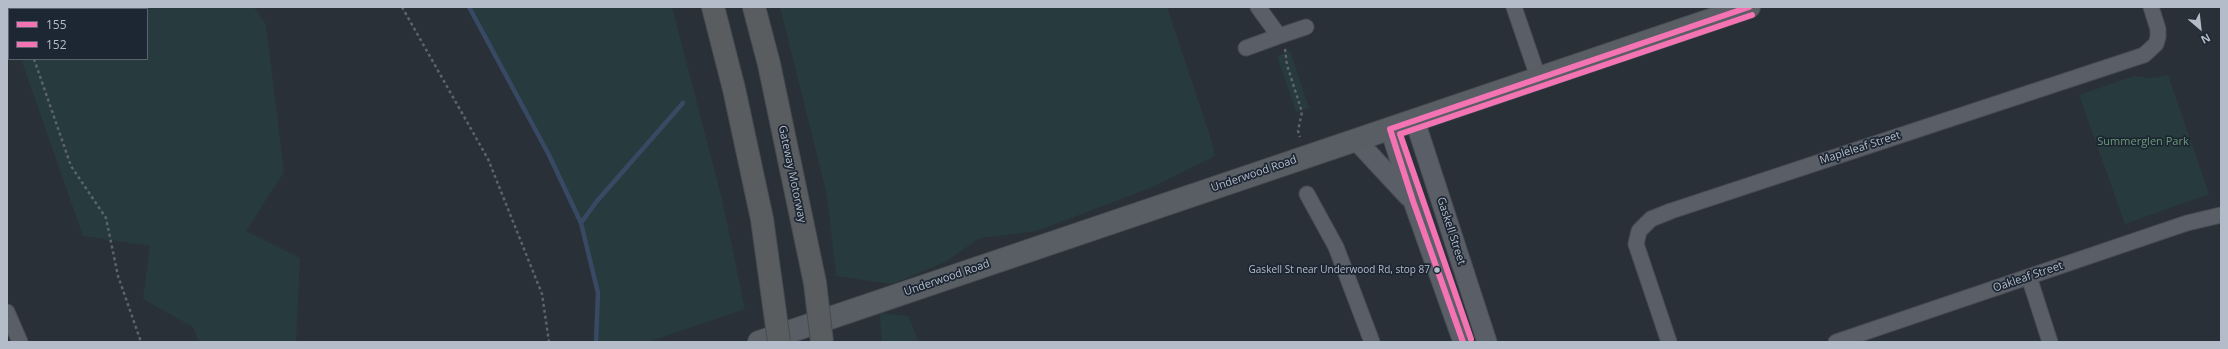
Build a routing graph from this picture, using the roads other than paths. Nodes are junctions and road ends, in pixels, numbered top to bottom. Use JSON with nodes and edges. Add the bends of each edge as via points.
{"nodes":[{"id":1,"x":713,"y":7,"type":"edge"},
{"id":2,"x":754,"y":7,"type":"edge"},
{"id":3,"x":1258,"y":7,"type":"edge"},
{"id":4,"x":1514,"y":7,"type":"edge"},
{"id":5,"x":1749,"y":7,"type":"edge"},
{"id":6,"x":2151,"y":7,"type":"edge"},
{"id":7,"x":1306,"y":27,"type":"dead end"},
{"id":8,"x":1279,"y":36,"type":"junction"},
{"id":9,"x":1246,"y":48,"type":"dead end"},
{"id":10,"x":1538,"y":77,"type":"junction"},
{"id":11,"x":1414,"y":121,"type":"junction"},
{"id":12,"x":1390,"y":129,"type":"junction"},
{"id":13,"x":1356,"y":140,"type":"junction"},
{"id":14,"x":1307,"y":194,"type":"dead end"},
{"id":15,"x":1413,"y":201,"type":"junction"},
{"id":16,"x":2221,"y":215,"type":"edge"},
{"id":17,"x":2029,"y":277,"type":"junction"},
{"id":18,"x":7,"y":312,"type":"edge"},
{"id":19,"x":20,"y":342,"type":"edge"},
{"id":20,"x":759,"y":342,"type":"edge"},
{"id":21,"x":779,"y":342,"type":"edge"},
{"id":22,"x":822,"y":342,"type":"edge"},
{"id":23,"x":1372,"y":342,"type":"edge"},
{"id":24,"x":1463,"y":342,"type":"edge"},
{"id":25,"x":1487,"y":342,"type":"edge"},
{"id":26,"x":1669,"y":342,"type":"edge"},
{"id":27,"x":1836,"y":342,"type":"edge"},
{"id":28,"x":2050,"y":342,"type":"edge"}],
"edges":[{"from":1,"to":21,"type":"highway","bridge":true,"via":[[762,219]]},
{"from":2,"to":22,"type":"highway","name":"Gateway Motorway","bridge":true,"via":[[769,64],[815,283]]},
{"from":3,"to":8,"type":"street"},
{"from":4,"to":10,"type":"street"},
{"from":5,"to":10,"type":"main road","name":"Underwood Road"},
{"from":6,"to":26,"type":"street","name":"Mapleleaf Street","via":[[2158,37],[2156,44],[2144,55],[1671,210],[1651,219],[1639,231],[1636,244]]},
{"from":7,"to":8,"type":"street"},
{"from":8,"to":9,"type":"street"},
{"from":10,"to":11,"type":"main road","name":"Underwood Road"},
{"from":11,"to":12,"type":"main road","name":"Underwood Road"},
{"from":11,"to":25,"type":"street","name":"Gaskell Street"},
{"from":12,"to":13,"type":"main road","name":"Underwood Road"},
{"from":12,"to":15,"type":"street"},
{"from":13,"to":15,"type":"street"},
{"from":13,"to":20,"type":"main road","name":"Underwood Road"},
{"from":14,"to":23,"type":"street","via":[[1336,247]]},
{"from":15,"to":24,"type":"street"},
{"from":16,"to":17,"type":"street","name":"Oakleaf Street","via":[[2187,223]]},
{"from":17,"to":27,"type":"street","name":"Oakleaf Street"},
{"from":17,"to":28,"type":"street"},
{"from":18,"to":19,"type":"street"}]}
